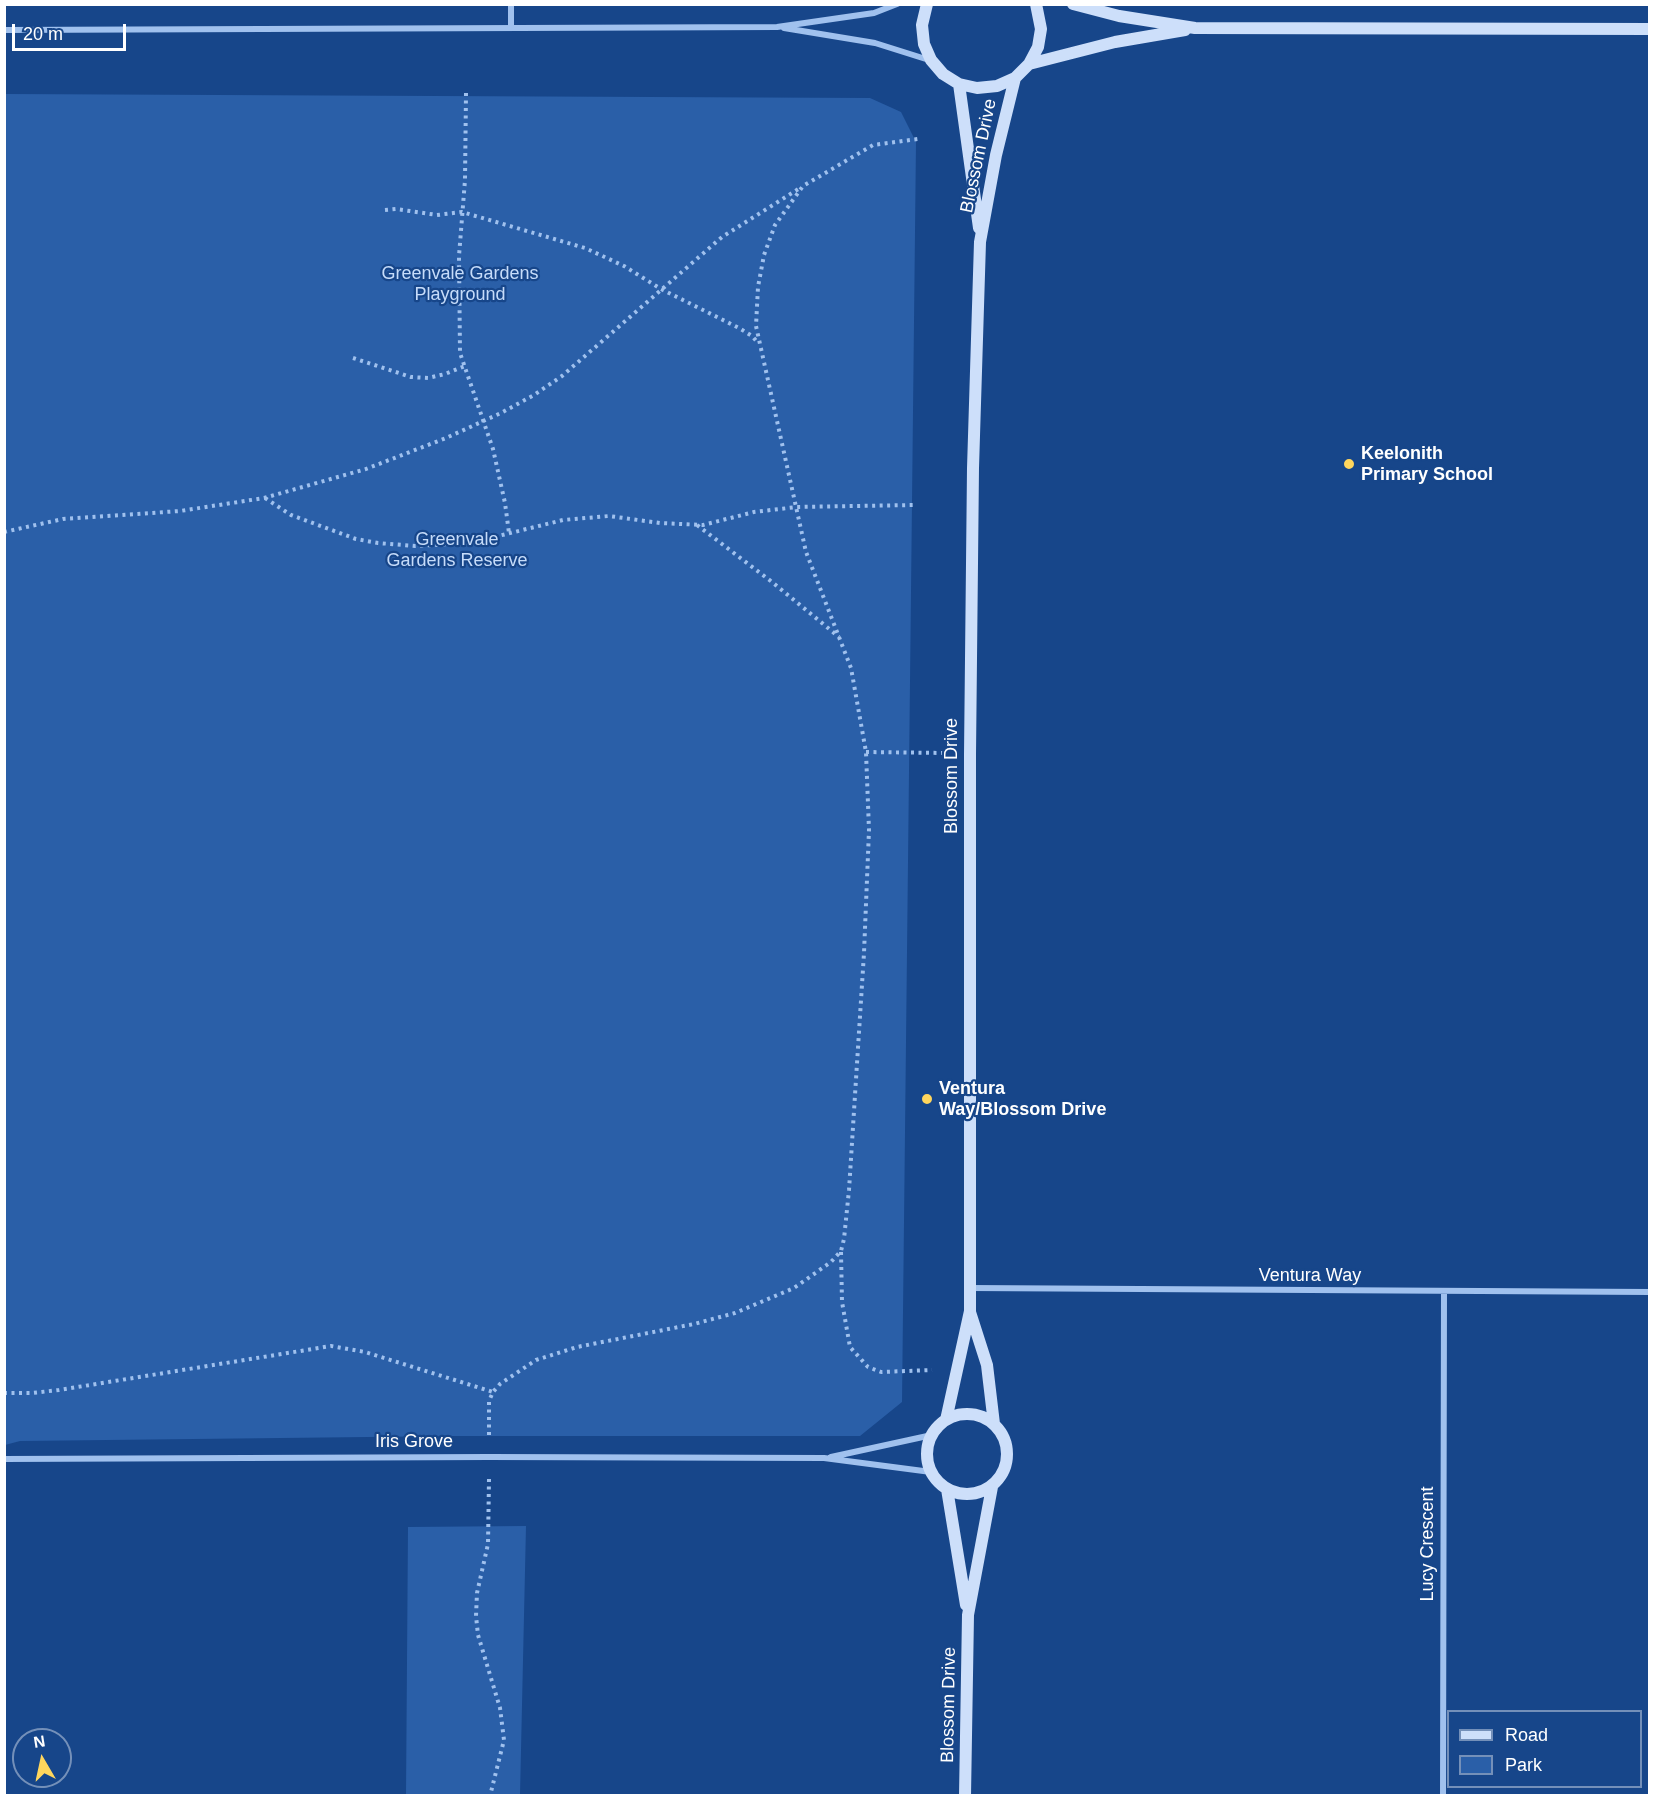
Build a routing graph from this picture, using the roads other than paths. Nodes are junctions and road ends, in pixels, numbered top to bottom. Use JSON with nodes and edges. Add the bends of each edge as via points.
{"nodes":[{"id":1,"x":511,"y":4,"type":"edge"},
{"id":2,"x":897,"y":4,"type":"edge"},
{"id":3,"x":927,"y":4,"type":"edge"},
{"id":4,"x":1036,"y":4,"type":"edge"},
{"id":5,"x":1073,"y":4,"type":"edge"},
{"id":6,"x":777,"y":27,"type":"junction"},
{"id":7,"x":511,"y":28,"type":"junction"},
{"id":8,"x":1195,"y":28,"type":"junction"},
{"id":9,"x":1650,"y":29,"type":"edge"},
{"id":10,"x":4,"y":30,"type":"edge"},
{"id":11,"x":931,"y":60,"type":"junction"},
{"id":12,"x":1029,"y":64,"type":"junction"},
{"id":13,"x":1015,"y":78,"type":"junction"},
{"id":14,"x":959,"y":84,"type":"junction"},
{"id":15,"x":980,"y":242,"type":"junction"},
{"id":16,"x":970,"y":1288,"type":"junction"},
{"id":17,"x":1444,"y":1292,"type":"junction"},
{"id":18,"x":1650,"y":1292,"type":"edge"},
{"id":19,"x":970,"y":1311,"type":"junction"},
{"id":20,"x":946,"y":1420,"type":"junction"},
{"id":21,"x":994,"y":1424,"type":"junction"},
{"id":22,"x":932,"y":1435,"type":"junction"},
{"id":23,"x":824,"y":1458,"type":"junction"},
{"id":24,"x":4,"y":1459,"type":"edge"},
{"id":25,"x":931,"y":1472,"type":"junction"},
{"id":26,"x":992,"y":1487,"type":"junction"},
{"id":27,"x":947,"y":1489,"type":"junction"},
{"id":28,"x":968,"y":1615,"type":"junction"},
{"id":29,"x":965,"y":1796,"type":"edge"},
{"id":30,"x":1443,"y":1796,"type":"edge"}],
"edges":[{"from":1,"to":7,"type":"street"},
{"from":2,"to":6,"type":"street","via":[[874,12]]},
{"from":3,"to":11,"type":"street","via":[[922,25]]},
{"from":4,"to":12,"type":"street","via":[[1041,29]]},
{"from":5,"to":8,"type":"street"},
{"from":6,"to":7,"type":"street"},
{"from":6,"to":11,"type":"street","via":[[874,43]]},
{"from":7,"to":10,"type":"street"},
{"from":8,"to":9,"type":"street"},
{"from":8,"to":12,"type":"street","via":[[1115,42]]},
{"from":11,"to":14,"type":"street"},
{"from":12,"to":13,"type":"street"},
{"from":13,"to":14,"type":"street","via":[[997,86],[977,88]]},
{"from":13,"to":15,"type":"street","name":"Blossom Drive"},
{"from":14,"to":15,"type":"street","name":"Blossom Drive"},
{"from":15,"to":16,"type":"street","name":"Blossom Drive","via":[[970,754]]},
{"from":16,"to":17,"type":"street","name":"Ventura Way"},
{"from":16,"to":19,"type":"street","name":"Blossom Drive"},
{"from":17,"to":18,"type":"street","name":"Ventura Way"},
{"from":17,"to":30,"type":"street","name":"Lucy Crescent"},
{"from":19,"to":20,"type":"street","name":"Blossom Drive"},
{"from":19,"to":21,"type":"street","name":"Blossom Drive","via":[[987,1365]]},
{"from":20,"to":21,"type":"street","via":[[971,1414]]},
{"from":20,"to":22,"type":"street"},
{"from":21,"to":26,"type":"street","via":[[1007,1444],[1008,1456],[1006,1468]]},
{"from":22,"to":23,"type":"street","name":"Iris Grove"},
{"from":22,"to":25,"type":"street","via":[[927,1448]]},
{"from":23,"to":24,"type":"street","name":"Iris Grove"},
{"from":23,"to":25,"type":"street","name":"Iris Grove"},
{"from":25,"to":27,"type":"street"},
{"from":26,"to":27,"type":"street","via":[[969,1495]]},
{"from":26,"to":28,"type":"street","name":"Blossom Drive"},
{"from":27,"to":28,"type":"street","name":"Blossom Drive"},
{"from":28,"to":29,"type":"street","name":"Blossom Drive"}]}
